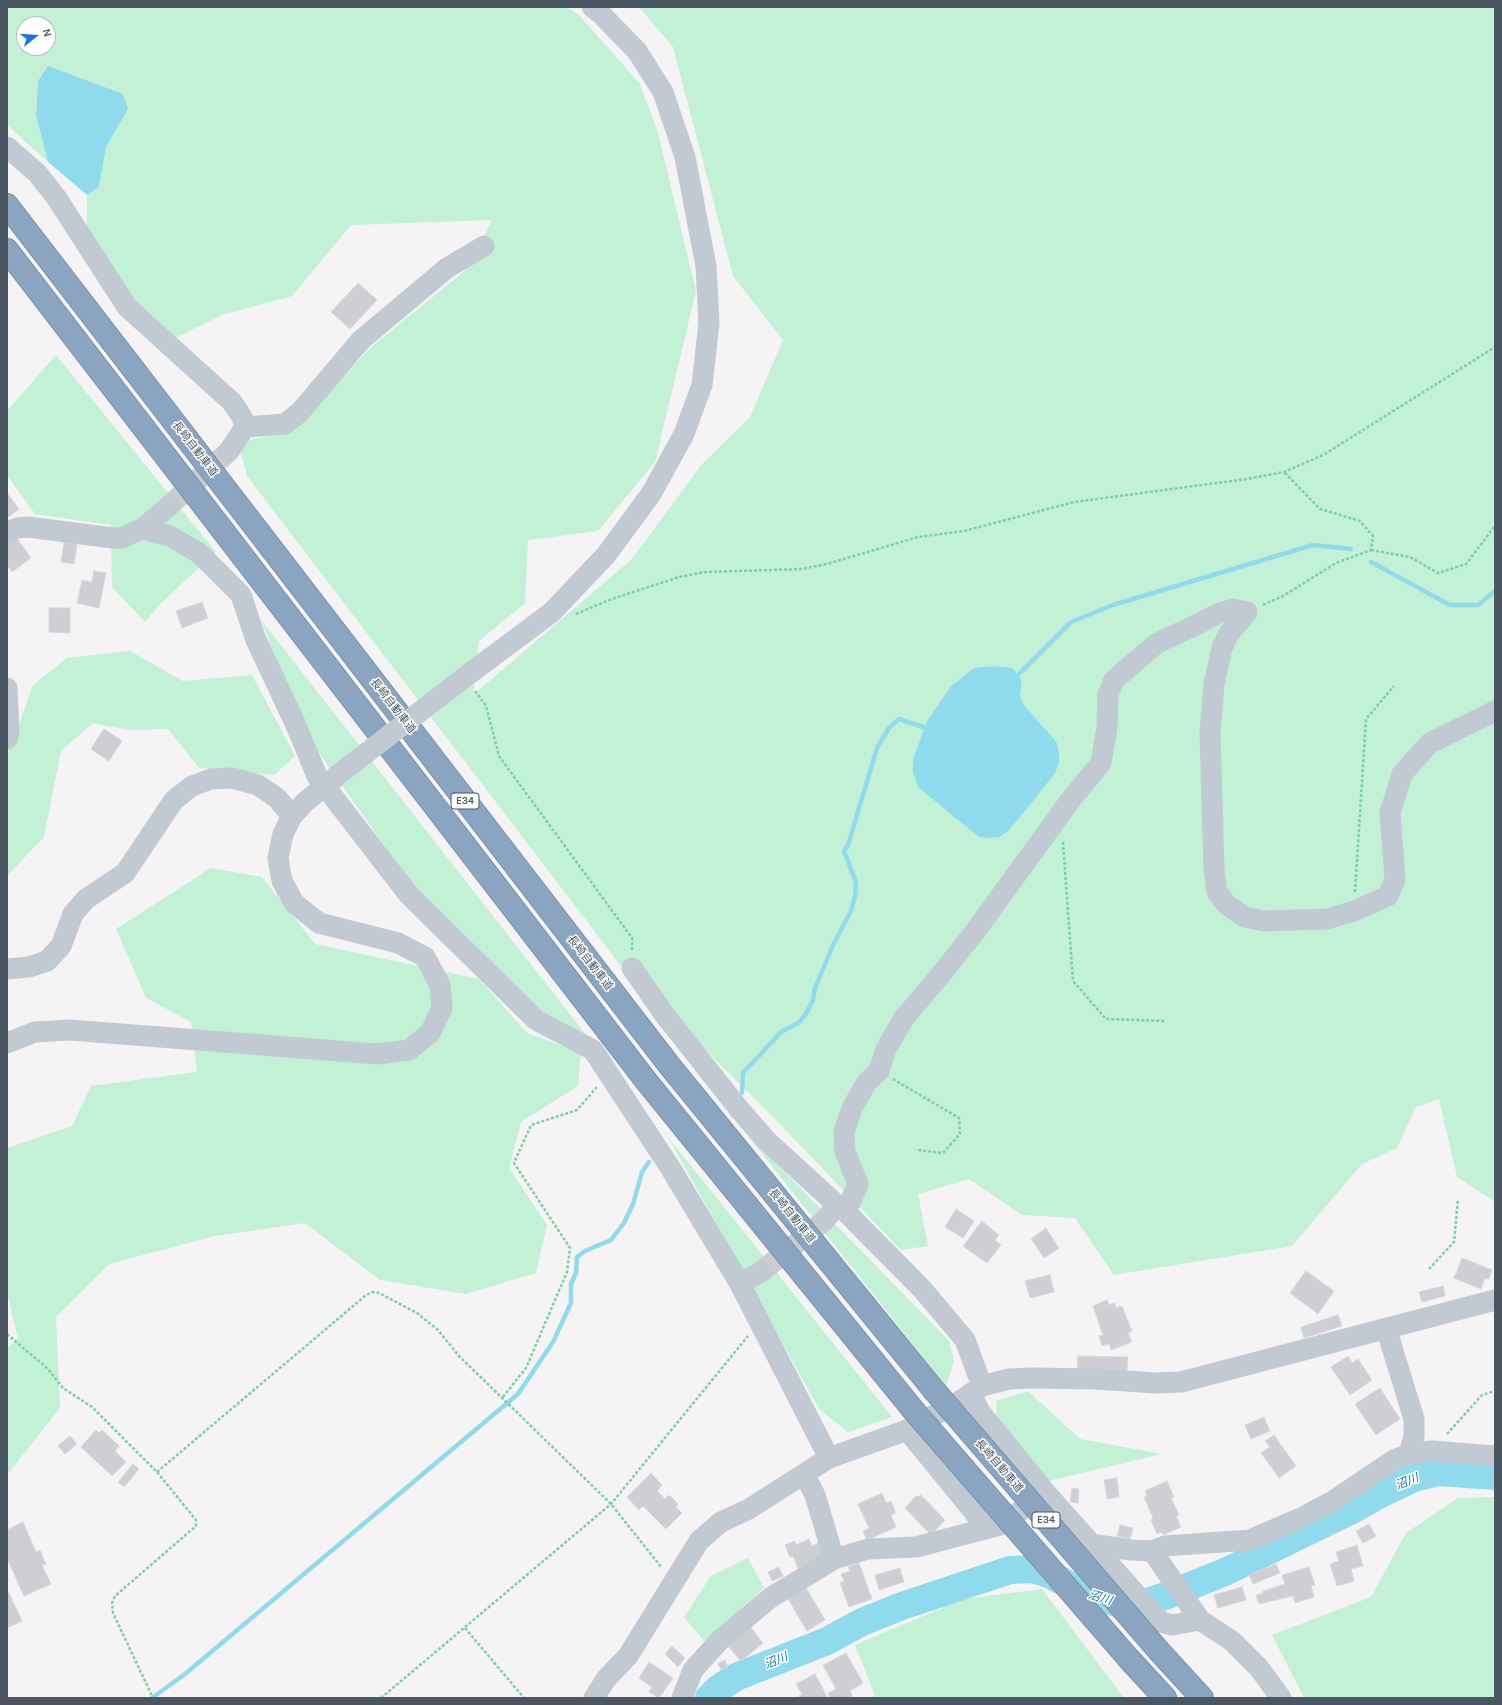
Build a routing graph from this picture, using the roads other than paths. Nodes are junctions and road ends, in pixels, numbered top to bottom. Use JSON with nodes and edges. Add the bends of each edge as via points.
{"nodes":[{"id":1,"x":592,"y":7,"type":"edge"},
{"id":2,"x":7,"y":147,"type":"edge"},
{"id":3,"x":7,"y":205,"type":"edge"},
{"id":4,"x":484,"y":246,"type":"dead end"},
{"id":5,"x":7,"y":250,"type":"edge"},
{"id":6,"x":245,"y":427,"type":"junction"},
{"id":7,"x":229,"y":451,"type":"tunnel mouth"},
{"id":8,"x":169,"y":506,"type":"tunnel mouth"},
{"id":9,"x":142,"y":529,"type":"junction"},
{"id":10,"x":7,"y":532,"type":"edge"},
{"id":11,"x":7,"y":688,"type":"edge"},
{"id":12,"x":1495,"y":711,"type":"edge"},
{"id":13,"x":7,"y":739,"type":"edge"},
{"id":14,"x":330,"y":782,"type":"junction"},
{"id":15,"x":292,"y":816,"type":"junction"},
{"id":16,"x":632,"y":968,"type":"road end"},
{"id":17,"x":7,"y":969,"type":"edge"},
{"id":18,"x":7,"y":1043,"type":"edge"},
{"id":19,"x":836,"y":1212,"type":"junction"},
{"id":20,"x":761,"y":1272,"type":"tunnel mouth"},
{"id":21,"x":740,"y":1284,"type":"junction"},
{"id":22,"x":1495,"y":1300,"type":"edge"},
{"id":23,"x":1386,"y":1328,"type":"junction"},
{"id":24,"x":977,"y":1390,"type":"junction"},
{"id":25,"x":911,"y":1420,"type":"junction"},
{"id":26,"x":1409,"y":1454,"type":"junction"},
{"id":27,"x":1495,"y":1456,"type":"edge"},
{"id":28,"x":829,"y":1458,"type":"junction"},
{"id":29,"x":804,"y":1474,"type":"junction"},
{"id":30,"x":1046,"y":1493,"type":"junction"},
{"id":31,"x":984,"y":1529,"type":"junction"},
{"id":32,"x":1091,"y":1544,"type":"junction"},
{"id":33,"x":1152,"y":1551,"type":"junction"},
{"id":34,"x":834,"y":1559,"type":"junction"},
{"id":35,"x":1200,"y":1620,"type":"junction"},
{"id":36,"x":594,"y":1698,"type":"edge"},
{"id":37,"x":682,"y":1698,"type":"edge"},
{"id":38,"x":1165,"y":1698,"type":"edge"},
{"id":39,"x":1202,"y":1698,"type":"edge"},
{"id":40,"x":1281,"y":1698,"type":"edge"}],
"edges":[{"from":1,"to":14,"type":"street","bridge":true,"via":[[637,51],[663,92],[684,157],[706,266],[709,323],[702,385],[684,434],[651,494],[606,555],[552,612]]},
{"from":2,"to":6,"type":"street","via":[[37,173],[56,197],[127,307],[232,402]]},
{"from":3,"to":39,"type":"highway","name":"長崎自動車道","number":"E34","bridge":true,"via":[[669,1065],[933,1389]]},
{"from":4,"to":6,"type":"street","via":[[447,268],[361,340],[300,412],[285,424]]},
{"from":5,"to":25,"type":"highway","number":"E34","via":[[647,1082]]},
{"from":6,"to":7,"type":"street"},
{"from":8,"to":9,"type":"street"},
{"from":9,"to":10,"type":"street","via":[[121,538],[28,527]]},
{"from":9,"to":14,"type":"street","via":[[170,536],[199,553],[241,595],[256,640],[317,776]]},
{"from":11,"to":13,"type":"street"},
{"from":12,"to":19,"type":"street","via":[[1430,743],[1402,774],[1390,813],[1395,879],[1388,896],[1354,911],[1327,919],[1264,921],[1244,917],[1228,905],[1217,892],[1210,733],[1214,684],[1222,648],[1228,634],[1247,612],[1233,609],[1220,612],[1157,643],[1114,680],[1108,694],[1107,728],[1101,763],[1061,813],[974,933],[904,1018],[886,1049],[878,1071],[867,1082],[853,1106],[844,1131],[845,1152],[858,1184]]},
{"from":14,"to":15,"type":"street"},
{"from":14,"to":21,"type":"street","via":[[409,896],[536,1020],[593,1050],[671,1169]]},
{"from":15,"to":17,"type":"street","via":[[276,798],[258,785],[232,778],[211,779],[192,786],[174,800],[125,873],[86,899],[74,914],[61,946],[47,961],[29,967]]},
{"from":15,"to":18,"type":"street","via":[[283,834],[278,858],[282,881],[294,903],[319,923],[398,943],[425,957],[440,985],[442,1008],[430,1034],[408,1050],[377,1054],[70,1030],[35,1032]]},
{"from":16,"to":19,"type":"street","via":[[664,1014],[739,1110]]},
{"from":19,"to":24,"type":"street","via":[[923,1290],[965,1340]]},
{"from":20,"to":21,"type":"street"},
{"from":21,"to":28,"type":"street"},
{"from":22,"to":23,"type":"street"},
{"from":23,"to":24,"type":"street","via":[[1181,1382],[1031,1378],[1009,1379]]},
{"from":23,"to":26,"type":"street","via":[[1414,1419],[1414,1436]]},
{"from":24,"to":25,"type":"street"},
{"from":24,"to":30,"type":"street","via":[[980,1412]]},
{"from":25,"to":28,"type":"street"},
{"from":25,"to":31,"type":"street"},
{"from":25,"to":38,"type":"highway","number":"E34","bridge":true},
{"from":26,"to":27,"type":"street","via":[[1432,1451]]},
{"from":26,"to":33,"type":"street","via":[[1394,1460],[1333,1501],[1250,1540],[1165,1546]]},
{"from":28,"to":29,"type":"street"},
{"from":29,"to":34,"type":"street","via":[[815,1495]]},
{"from":29,"to":36,"type":"street","via":[[749,1509],[721,1522],[699,1541],[628,1656]]},
{"from":30,"to":31,"type":"street","via":[[1000,1525]]},
{"from":30,"to":32,"type":"street"},
{"from":31,"to":34,"type":"street","via":[[916,1547],[868,1549]]},
{"from":32,"to":33,"type":"street"},
{"from":32,"to":35,"type":"street","via":[[1161,1622],[1172,1625]]},
{"from":33,"to":35,"type":"street"},
{"from":34,"to":37,"type":"street","via":[[770,1598],[720,1640],[693,1670]]},
{"from":35,"to":40,"type":"street","via":[[1237,1647],[1259,1668]]}]}
